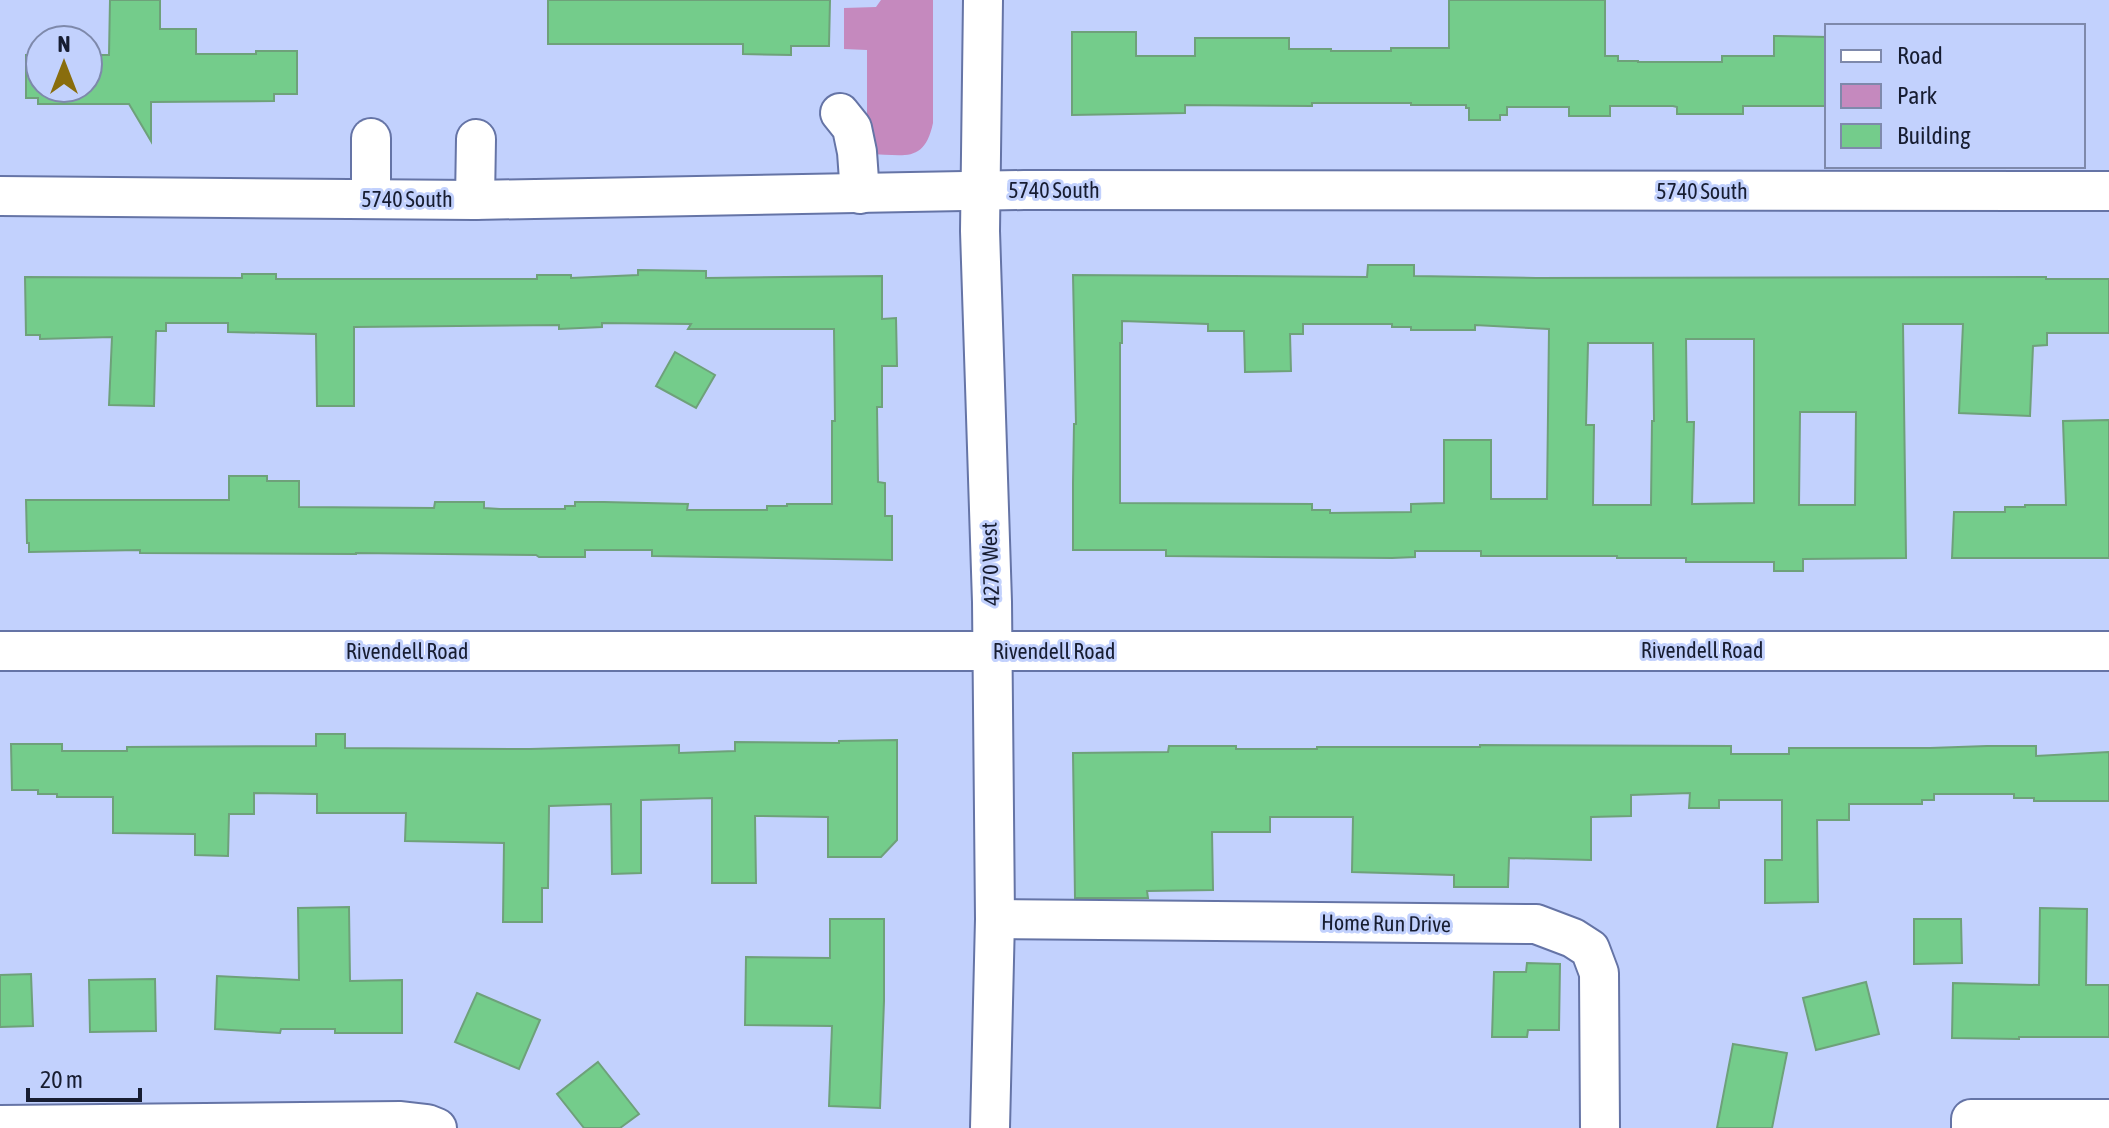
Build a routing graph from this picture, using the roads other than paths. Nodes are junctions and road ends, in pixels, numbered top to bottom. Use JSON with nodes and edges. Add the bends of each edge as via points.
{"nodes":[{"id":1,"x":983,"y":0,"type":"edge"},
{"id":2,"x":840,"y":113,"type":"dead end"},
{"id":3,"x":371,"y":138,"type":"dead end"},
{"id":4,"x":476,"y":139,"type":"dead end"},
{"id":5,"x":981,"y":191,"type":"junction"},
{"id":6,"x":2109,"y":191,"type":"edge"},
{"id":7,"x":860,"y":194,"type":"junction"},
{"id":8,"x":0,"y":196,"type":"edge"},
{"id":9,"x":371,"y":199,"type":"junction"},
{"id":10,"x":475,"y":200,"type":"junction"},
{"id":11,"x":0,"y":651,"type":"edge"},
{"id":12,"x":992,"y":651,"type":"junction"},
{"id":13,"x":2109,"y":651,"type":"edge"},
{"id":14,"x":995,"y":919,"type":"junction"},
{"id":15,"x":2109,"y":1119,"type":"edge"},
{"id":16,"x":1971,"y":1123,"type":"edge"},
{"id":17,"x":0,"y":1125,"type":"edge"},
{"id":18,"x":437,"y":1128,"type":"edge"},
{"id":19,"x":990,"y":1128,"type":"edge"},
{"id":20,"x":1600,"y":1128,"type":"edge"}],
"edges":[{"from":1,"to":5,"type":"street","name":"4270 West"},
{"from":2,"to":7,"type":"street","via":[[852,128]]},
{"from":3,"to":9,"type":"street"},
{"from":4,"to":10,"type":"street"},
{"from":5,"to":6,"type":"street","name":"5740 South"},
{"from":5,"to":7,"type":"street","name":"5740 South"},
{"from":5,"to":12,"type":"street","name":"4270 West"},
{"from":7,"to":10,"type":"street","name":"5740 South"},
{"from":8,"to":9,"type":"street","name":"5740 South"},
{"from":9,"to":10,"type":"street","name":"5740 South"},
{"from":11,"to":12,"type":"street","name":"Rivendell Road"},
{"from":12,"to":13,"type":"street","name":"Rivendell Road"},
{"from":12,"to":14,"type":"street","name":"4270 West"},
{"from":14,"to":19,"type":"street","name":"4270 West"},
{"from":14,"to":20,"type":"street","name":"Home Run Drive","via":[[1536,924],[1590,949],[1599,973]]},
{"from":15,"to":16,"type":"street"},
{"from":17,"to":18,"type":"street","via":[[401,1121]]}]}
